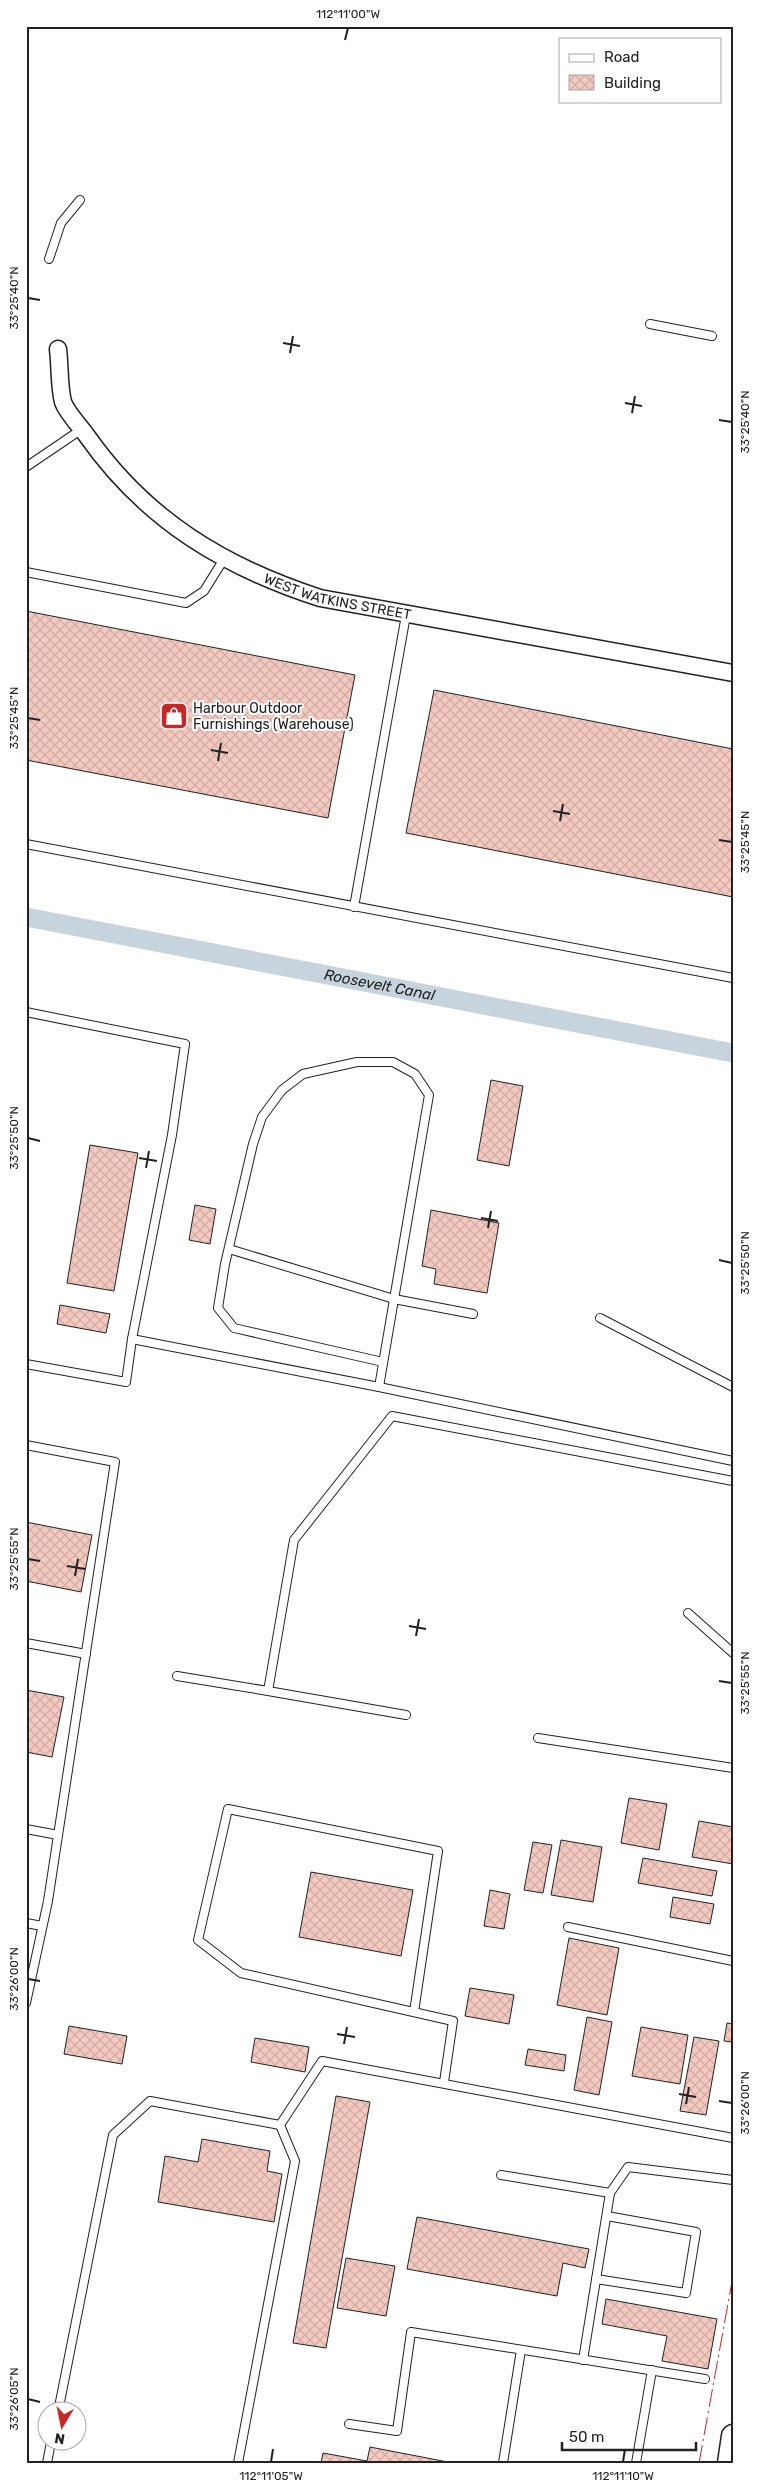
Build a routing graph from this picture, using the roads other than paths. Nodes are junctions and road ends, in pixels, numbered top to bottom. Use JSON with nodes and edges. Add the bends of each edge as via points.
{"nodes":[{"id":1,"x":80,"y":200,"type":"dead end"},
{"id":2,"x":49,"y":259,"type":"dead end"},
{"id":3,"x":650,"y":324,"type":"dead end"},
{"id":4,"x":712,"y":336,"type":"dead end"},
{"id":5,"x":58,"y":349,"type":"dead end"},
{"id":6,"x":82,"y":429,"type":"junction"},
{"id":7,"x":26,"y":467,"type":"edge"},
{"id":8,"x":224,"y":559,"type":"junction"},
{"id":9,"x":26,"y":572,"type":"edge"},
{"id":10,"x":406,"y":615,"type":"junction"},
{"id":11,"x":733,"y":673,"type":"edge"},
{"id":12,"x":26,"y":844,"type":"edge"},
{"id":13,"x":354,"y":907,"type":"junction"},
{"id":14,"x":733,"y":978,"type":"edge"},
{"id":15,"x":26,"y":1012,"type":"edge"},
{"id":16,"x":229,"y":1249,"type":"junction"},
{"id":17,"x":394,"y":1299,"type":"junction"},
{"id":18,"x":473,"y":1314,"type":"dead end"},
{"id":19,"x":600,"y":1318,"type":"dead end"},
{"id":20,"x":132,"y":1340,"type":"junction"},
{"id":21,"x":383,"y":1362,"type":"junction"},
{"id":22,"x":26,"y":1364,"type":"edge"},
{"id":23,"x":379,"y":1387,"type":"junction"},
{"id":24,"x":733,"y":1387,"type":"edge"},
{"id":25,"x":26,"y":1445,"type":"edge"},
{"id":26,"x":733,"y":1461,"type":"edge"},
{"id":27,"x":733,"y":1481,"type":"edge"},
{"id":28,"x":688,"y":1613,"type":"dead end"},
{"id":29,"x":26,"y":1643,"type":"edge"},
{"id":30,"x":733,"y":1653,"type":"edge"},
{"id":31,"x":86,"y":1654,"type":"junction"},
{"id":32,"x":177,"y":1676,"type":"dead end"},
{"id":33,"x":268,"y":1691,"type":"junction"},
{"id":34,"x":406,"y":1716,"type":"dead end"},
{"id":35,"x":538,"y":1738,"type":"dead end"},
{"id":36,"x":733,"y":1768,"type":"edge"},
{"id":37,"x":26,"y":1829,"type":"edge"},
{"id":38,"x":58,"y":1835,"type":"junction"},
{"id":39,"x":26,"y":1923,"type":"edge"},
{"id":40,"x":42,"y":1926,"type":"junction"},
{"id":41,"x":568,"y":1927,"type":"dead end"},
{"id":42,"x":733,"y":1961,"type":"edge"},
{"id":43,"x":26,"y":2003,"type":"edge"},
{"id":44,"x":414,"y":2012,"type":"junction"},
{"id":45,"x":444,"y":2082,"type":"junction"},
{"id":46,"x":280,"y":2125,"type":"junction"},
{"id":47,"x":733,"y":2138,"type":"edge"},
{"id":48,"x":501,"y":2175,"type":"dead end"},
{"id":49,"x":733,"y":2180,"type":"edge"},
{"id":50,"x":610,"y":2193,"type":"junction"},
{"id":51,"x":608,"y":2216,"type":"junction"},
{"id":52,"x":596,"y":2279,"type":"junction"},
{"id":53,"x":521,"y":2350,"type":"junction"},
{"id":54,"x":582,"y":2360,"type":"junction"},
{"id":55,"x":652,"y":2370,"type":"junction"},
{"id":56,"x":705,"y":2379,"type":"dead end"},
{"id":57,"x":60,"y":2402,"type":"edge"},
{"id":58,"x":349,"y":2424,"type":"dead end"},
{"id":59,"x":733,"y":2436,"type":"edge"},
{"id":60,"x":238,"y":2463,"type":"edge"},
{"id":61,"x":502,"y":2463,"type":"edge"},
{"id":62,"x":636,"y":2463,"type":"edge"},
{"id":63,"x":729,"y":2463,"type":"edge"}],
"edges":[{"from":1,"to":2,"type":"lane","via":[[61,223]]},
{"from":3,"to":4,"type":"lane"},
{"from":5,"to":6,"type":"street","name":"WEST WATKINS STREET","via":[[64,403]]},
{"from":6,"to":7,"type":"lane"},
{"from":6,"to":8,"type":"street","name":"WEST WATKINS STREET","via":[[130,489],[164,518]]},
{"from":8,"to":9,"type":"lane","via":[[204,591],[186,603]]},
{"from":8,"to":10,"type":"street","name":"WEST WATKINS STREET","via":[[272,582],[320,598]]},
{"from":10,"to":11,"type":"street","name":"WEST WATKINS STREET"},
{"from":10,"to":13,"type":"lane"},
{"from":12,"to":13,"type":"lane"},
{"from":13,"to":14,"type":"lane"},
{"from":15,"to":20,"type":"lane","via":[[185,1044],[172,1136]]},
{"from":16,"to":17,"type":"lane"},
{"from":16,"to":17,"type":"lane","via":[[253,1144],[271,1102],[303,1074],[357,1062],[393,1062],[415,1074],[429,1095]]},
{"from":16,"to":21,"type":"lane","via":[[218,1308],[234,1328]]},
{"from":17,"to":18,"type":"lane"},
{"from":17,"to":21,"type":"lane"},
{"from":19,"to":24,"type":"lane"},
{"from":20,"to":22,"type":"lane","via":[[126,1382]]},
{"from":20,"to":23,"type":"lane"},
{"from":21,"to":23,"type":"lane"},
{"from":23,"to":26,"type":"lane"},
{"from":25,"to":31,"type":"lane","via":[[115,1462]]},
{"from":27,"to":33,"type":"lane","via":[[392,1416],[294,1540]]},
{"from":28,"to":30,"type":"lane"},
{"from":29,"to":31,"type":"lane"},
{"from":31,"to":38,"type":"lane"},
{"from":32,"to":33,"type":"lane"},
{"from":33,"to":34,"type":"lane"},
{"from":35,"to":36,"type":"lane"},
{"from":37,"to":38,"type":"lane"},
{"from":38,"to":40,"type":"lane"},
{"from":39,"to":40,"type":"lane"},
{"from":40,"to":43,"type":"lane"},
{"from":41,"to":42,"type":"lane"},
{"from":44,"to":44,"type":"lane","via":[[241,1973],[198,1940],[228,1808],[438,1851]]},
{"from":44,"to":45,"type":"lane","via":[[453,2021]]},
{"from":45,"to":46,"type":"lane","via":[[322,2061]]},
{"from":45,"to":47,"type":"lane"},
{"from":46,"to":57,"type":"lane","via":[[150,2101],[114,2134]]},
{"from":46,"to":60,"type":"lane","via":[[295,2161]]},
{"from":48,"to":50,"type":"lane"},
{"from":49,"to":50,"type":"lane","via":[[628,2167]]},
{"from":50,"to":51,"type":"lane"},
{"from":51,"to":52,"type":"lane"},
{"from":51,"to":52,"type":"lane","via":[[696,2232],[686,2293]]},
{"from":52,"to":54,"type":"lane"},
{"from":53,"to":54,"type":"lane"},
{"from":53,"to":58,"type":"lane","via":[[411,2332],[397,2430]]},
{"from":53,"to":61,"type":"lane"},
{"from":54,"to":55,"type":"lane"},
{"from":55,"to":56,"type":"lane"},
{"from":55,"to":62,"type":"lane"},
{"from":59,"to":63,"type":"main road"}]}
